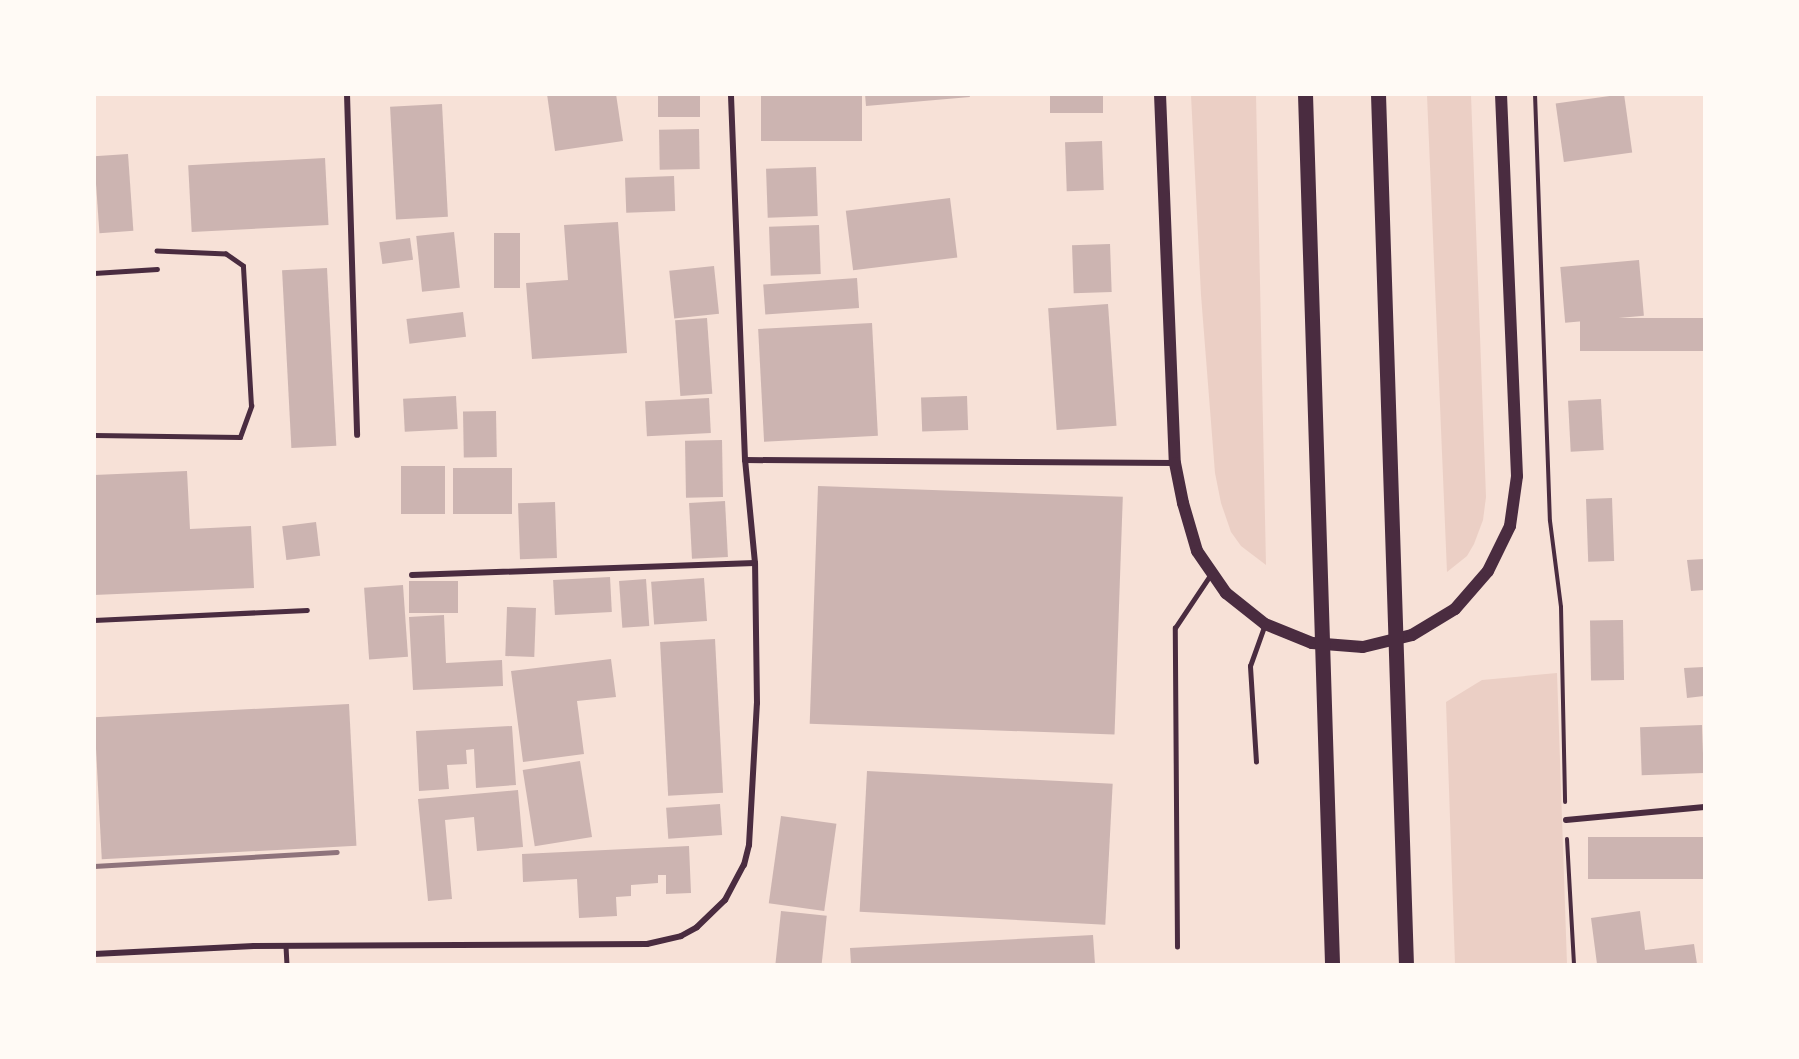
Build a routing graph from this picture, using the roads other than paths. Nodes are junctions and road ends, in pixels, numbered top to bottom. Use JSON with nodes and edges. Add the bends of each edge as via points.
{"nodes":[{"id":1,"x":346,"y":94,"type":"edge"},
{"id":2,"x":730,"y":94,"type":"edge"},
{"id":3,"x":1160,"y":94,"type":"edge"},
{"id":4,"x":1305,"y":94,"type":"edge"},
{"id":5,"x":1378,"y":94,"type":"edge"},
{"id":6,"x":1501,"y":94,"type":"edge"},
{"id":7,"x":157,"y":251,"type":"dead end"},
{"id":8,"x":157,"y":269,"type":"dead end"},
{"id":9,"x":94,"y":273,"type":"edge"},
{"id":10,"x":94,"y":435,"type":"edge"},
{"id":11,"x":357,"y":435,"type":"dead end"},
{"id":12,"x":745,"y":460,"type":"junction"},
{"id":13,"x":1175,"y":462,"type":"junction"},
{"id":14,"x":755,"y":563,"type":"junction"},
{"id":15,"x":1211,"y":574,"type":"junction"},
{"id":16,"x":412,"y":575,"type":"dead end"},
{"id":17,"x":307,"y":610,"type":"dead end"},
{"id":18,"x":94,"y":620,"type":"edge"},
{"id":19,"x":1265,"y":624,"type":"junction"},
{"id":20,"x":1256,"y":762,"type":"dead end"},
{"id":21,"x":1704,"y":807,"type":"edge"},
{"id":22,"x":1566,"y":820,"type":"road end"},
{"id":23,"x":286,"y":946,"type":"junction"},
{"id":24,"x":1177,"y":947,"type":"dead end"},
{"id":25,"x":94,"y":954,"type":"edge"},
{"id":26,"x":287,"y":964,"type":"edge"},
{"id":27,"x":1332,"y":964,"type":"edge"},
{"id":28,"x":1406,"y":964,"type":"edge"}],
"edges":[{"from":1,"to":11,"type":"street"},
{"from":2,"to":12,"type":"street"},
{"from":3,"to":13,"type":"main road"},
{"from":4,"to":27,"type":"main road"},
{"from":5,"to":28,"type":"main road"},
{"from":6,"to":19,"type":"main road","via":[[1517,476],[1510,526],[1501,549],[1473,592],[1455,609],[1412,635],[1363,646],[1337,646],[1312,643]]},
{"from":7,"to":10,"type":"lane","via":[[226,254],[243,266],[250,406],[247,417],[240,437]]},
{"from":8,"to":9,"type":"lane"},
{"from":12,"to":13,"type":"street"},
{"from":12,"to":14,"type":"street"},
{"from":13,"to":15,"type":"main road","via":[[1189,528]]},
{"from":14,"to":16,"type":"street"},
{"from":14,"to":23,"type":"street","via":[[757,703],[749,845],[725,900],[697,927],[666,941],[647,944]]},
{"from":15,"to":19,"type":"main road","via":[[1232,599]]},
{"from":15,"to":24,"type":"lane","via":[[1175,628]]},
{"from":17,"to":18,"type":"lane"},
{"from":19,"to":20,"type":"lane","via":[[1250,666]]},
{"from":21,"to":22,"type":"street"},
{"from":23,"to":25,"type":"street"},
{"from":23,"to":26,"type":"lane"}]}
